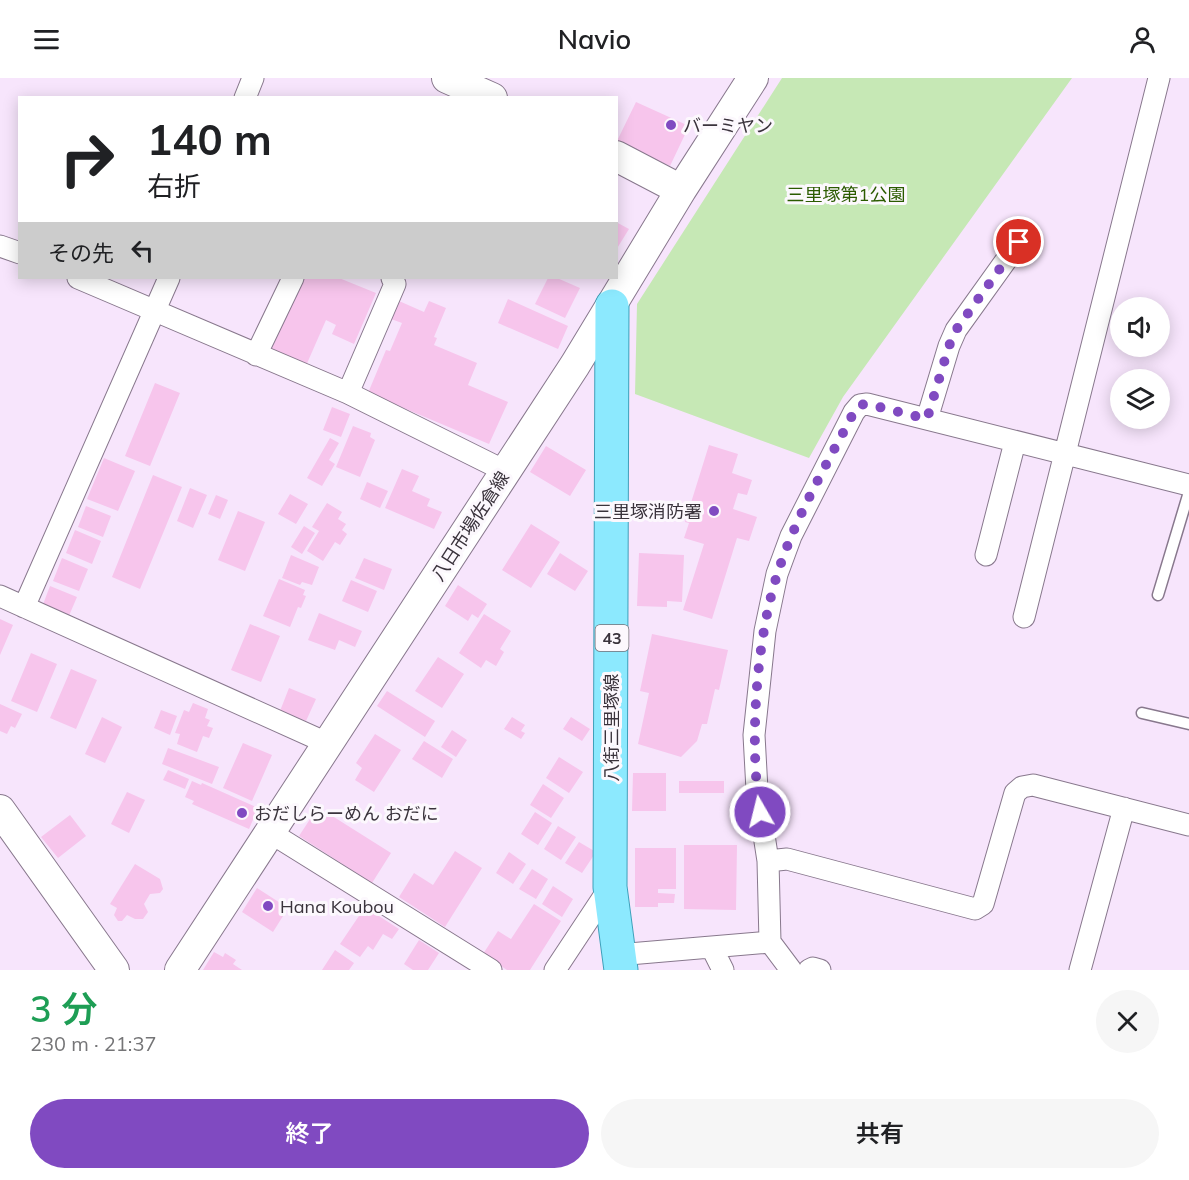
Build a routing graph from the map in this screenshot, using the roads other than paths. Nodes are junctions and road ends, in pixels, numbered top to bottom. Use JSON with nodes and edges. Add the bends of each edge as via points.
{"nodes":[{"id":1,"x":253,"y":78,"type":"edge"},
{"id":2,"x":447,"y":78,"type":"edge"},
{"id":3,"x":753,"y":78,"type":"edge"},
{"id":4,"x":1159,"y":78,"type":"edge"},
{"id":5,"x":246,"y":96,"type":"edge"},
{"id":6,"x":488,"y":96,"type":"edge"},
{"id":7,"x":618,"y":157,"type":"edge"},
{"id":8,"x":681,"y":190,"type":"junction"},
{"id":9,"x":1019,"y":242,"type":"dead end"},
{"id":10,"x":0,"y":246,"type":"edge"},
{"id":11,"x":18,"y":253,"type":"edge"},
{"id":12,"x":81,"y":279,"type":"edge"},
{"id":13,"x":169,"y":279,"type":"edge"},
{"id":14,"x":293,"y":279,"type":"edge"},
{"id":15,"x":392,"y":279,"type":"edge"},
{"id":16,"x":612,"y":306,"type":"junction"},
{"id":17,"x":156,"y":309,"type":"junction"},
{"id":18,"x":256,"y":355,"type":"junction"},
{"id":19,"x":348,"y":393,"type":"junction"},
{"id":20,"x":927,"y":419,"type":"junction"},
{"id":21,"x":1015,"y":442,"type":"junction"},
{"id":22,"x":1065,"y":455,"type":"junction"},
{"id":23,"x":505,"y":471,"type":"junction"},
{"id":24,"x":1189,"y":485,"type":"edge"},
{"id":25,"x":1189,"y":492,"type":"edge"},
{"id":26,"x":986,"y":555,"type":"dead end"},
{"id":27,"x":1158,"y":595,"type":"dead end"},
{"id":28,"x":0,"y":596,"type":"edge"},
{"id":29,"x":24,"y":607,"type":"junction"},
{"id":30,"x":1024,"y":617,"type":"dead end"},
{"id":31,"x":1142,"y":713,"type":"dead end"},
{"id":32,"x":1189,"y":724,"type":"edge"},
{"id":33,"x":329,"y":744,"type":"junction"},
{"id":34,"x":1124,"y":808,"type":"junction"},
{"id":35,"x":0,"y":810,"type":"edge"},
{"id":36,"x":1189,"y":825,"type":"edge"},
{"id":37,"x":272,"y":833,"type":"junction"},
{"id":38,"x":768,"y":861,"type":"junction"},
{"id":39,"x":610,"y":887,"type":"junction"},
{"id":40,"x":770,"y":942,"type":"junction"},
{"id":41,"x":712,"y":948,"type":"junction"},
{"id":42,"x":619,"y":963,"type":"edge"},
{"id":43,"x":114,"y":970,"type":"edge"},
{"id":44,"x":180,"y":970,"type":"edge"},
{"id":45,"x":491,"y":970,"type":"edge"},
{"id":46,"x":555,"y":970,"type":"edge"},
{"id":47,"x":723,"y":970,"type":"edge"},
{"id":48,"x":791,"y":970,"type":"edge"},
{"id":49,"x":809,"y":970,"type":"edge"},
{"id":50,"x":820,"y":970,"type":"edge"},
{"id":51,"x":1080,"y":970,"type":"edge"}],
"edges":[{"from":1,"to":5,"type":"street"},
{"from":2,"to":6,"type":"main road"},
{"from":3,"to":8,"type":"main road","name":"八日市場佐倉線"},
{"from":4,"to":22,"type":"street"},
{"from":7,"to":8,"type":"main road"},
{"from":8,"to":16,"type":"main road","name":"八日市場佐倉線"},
{"from":9,"to":20,"type":"street","via":[[956,330]]},
{"from":10,"to":11,"type":"street"},
{"from":12,"to":17,"type":"street"},
{"from":13,"to":17,"type":"street"},
{"from":14,"to":18,"type":"street"},
{"from":15,"to":19,"type":"street","via":[[395,284]]},
{"from":16,"to":23,"type":"main road","name":"八日市場佐倉線"},
{"from":16,"to":39,"type":"main road","name":"八街三里塚線","number":"43"},
{"from":17,"to":18,"type":"street"},
{"from":17,"to":29,"type":"street"},
{"from":18,"to":19,"type":"street"},
{"from":19,"to":23,"type":"street"},
{"from":20,"to":21,"type":"street"},
{"from":20,"to":38,"type":"street","via":[[860,405],[806,505],[777,574],[765,631],[754,735],[757,790]]},
{"from":21,"to":22,"type":"street"},
{"from":21,"to":26,"type":"street"},
{"from":22,"to":24,"type":"street"},
{"from":22,"to":30,"type":"street"},
{"from":23,"to":33,"type":"main road","name":"八日市場佐倉線"},
{"from":25,"to":27,"type":"lane"},
{"from":28,"to":29,"type":"street"},
{"from":29,"to":33,"type":"street"},
{"from":31,"to":32,"type":"lane"},
{"from":33,"to":37,"type":"main road","name":"八日市場佐倉線"},
{"from":34,"to":36,"type":"street"},
{"from":34,"to":38,"type":"street","via":[[1033,785],[1022,787],[1016,793],[983,904],[975,909],[787,860]]},
{"from":34,"to":51,"type":"street"},
{"from":35,"to":43,"type":"main road"},
{"from":37,"to":44,"type":"main road","name":"八日市場佐倉線"},
{"from":37,"to":45,"type":"street"},
{"from":38,"to":40,"type":"street"},
{"from":39,"to":42,"type":"main road","name":"八街三里塚線","number":"43"},
{"from":39,"to":46,"type":"street"},
{"from":40,"to":41,"type":"street"},
{"from":40,"to":48,"type":"street"},
{"from":41,"to":42,"type":"street"},
{"from":41,"to":47,"type":"street"},
{"from":49,"to":50,"type":"street"}]}
